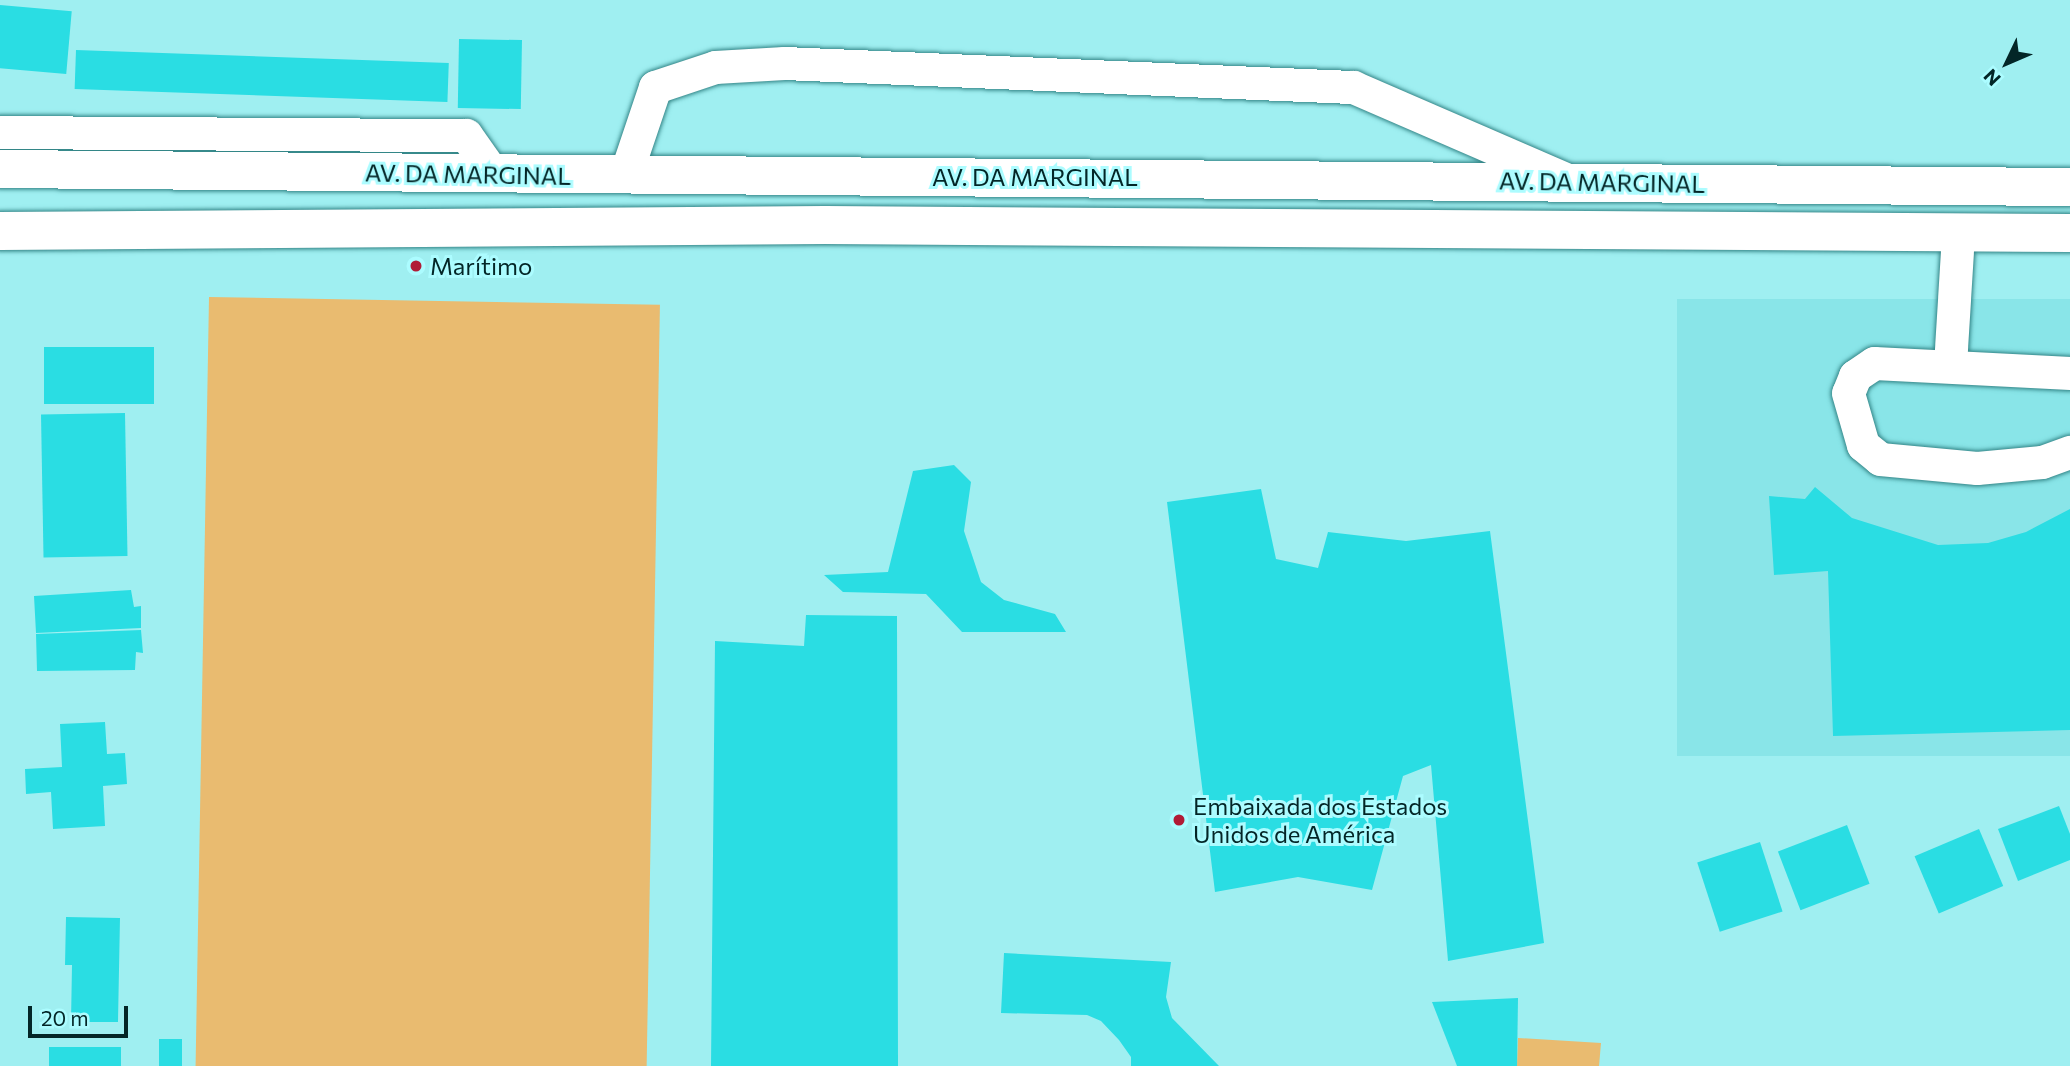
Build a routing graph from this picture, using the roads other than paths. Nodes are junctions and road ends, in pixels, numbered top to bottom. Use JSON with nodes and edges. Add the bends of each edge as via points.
{"nodes":[{"id":1,"x":0,"y":132,"type":"edge"},
{"id":2,"x":0,"y":169,"type":"edge"},
{"id":3,"x":492,"y":172,"type":"junction"},
{"id":4,"x":625,"y":176,"type":"junction"},
{"id":5,"x":1570,"y":181,"type":"junction"},
{"id":6,"x":2070,"y":187,"type":"edge"},
{"id":7,"x":0,"y":231,"type":"edge"},
{"id":8,"x":1958,"y":233,"type":"junction"},
{"id":9,"x":2070,"y":233,"type":"edge"},
{"id":10,"x":1950,"y":365,"type":"junction"},
{"id":11,"x":2070,"y":373,"type":"edge"},
{"id":12,"x":2070,"y":452,"type":"edge"}],
"edges":[{"from":1,"to":3,"type":"lane","via":[[466,135]]},
{"from":2,"to":3,"type":"main road","name":"AV. DA MARGINAL"},
{"from":3,"to":4,"type":"main road","name":"AV. DA MARGINAL"},
{"from":4,"to":5,"type":"main road","name":"AV. DA MARGINAL"},
{"from":4,"to":5,"type":"lane","via":[[655,87],[715,67],[784,63],[1353,88]]},
{"from":5,"to":6,"type":"main road","name":"AV. DA MARGINAL"},
{"from":7,"to":8,"type":"main road","name":"AV. DA MARGINAL","via":[[825,225]]},
{"from":8,"to":9,"type":"main road","name":"AV. DA MARGINAL"},
{"from":8,"to":10,"type":"lane"},
{"from":10,"to":11,"type":"lane"},
{"from":10,"to":12,"type":"lane","via":[[1874,363],[1855,376],[1848,393],[1863,445],[1880,459],[1977,468],[2042,462]]}]}
